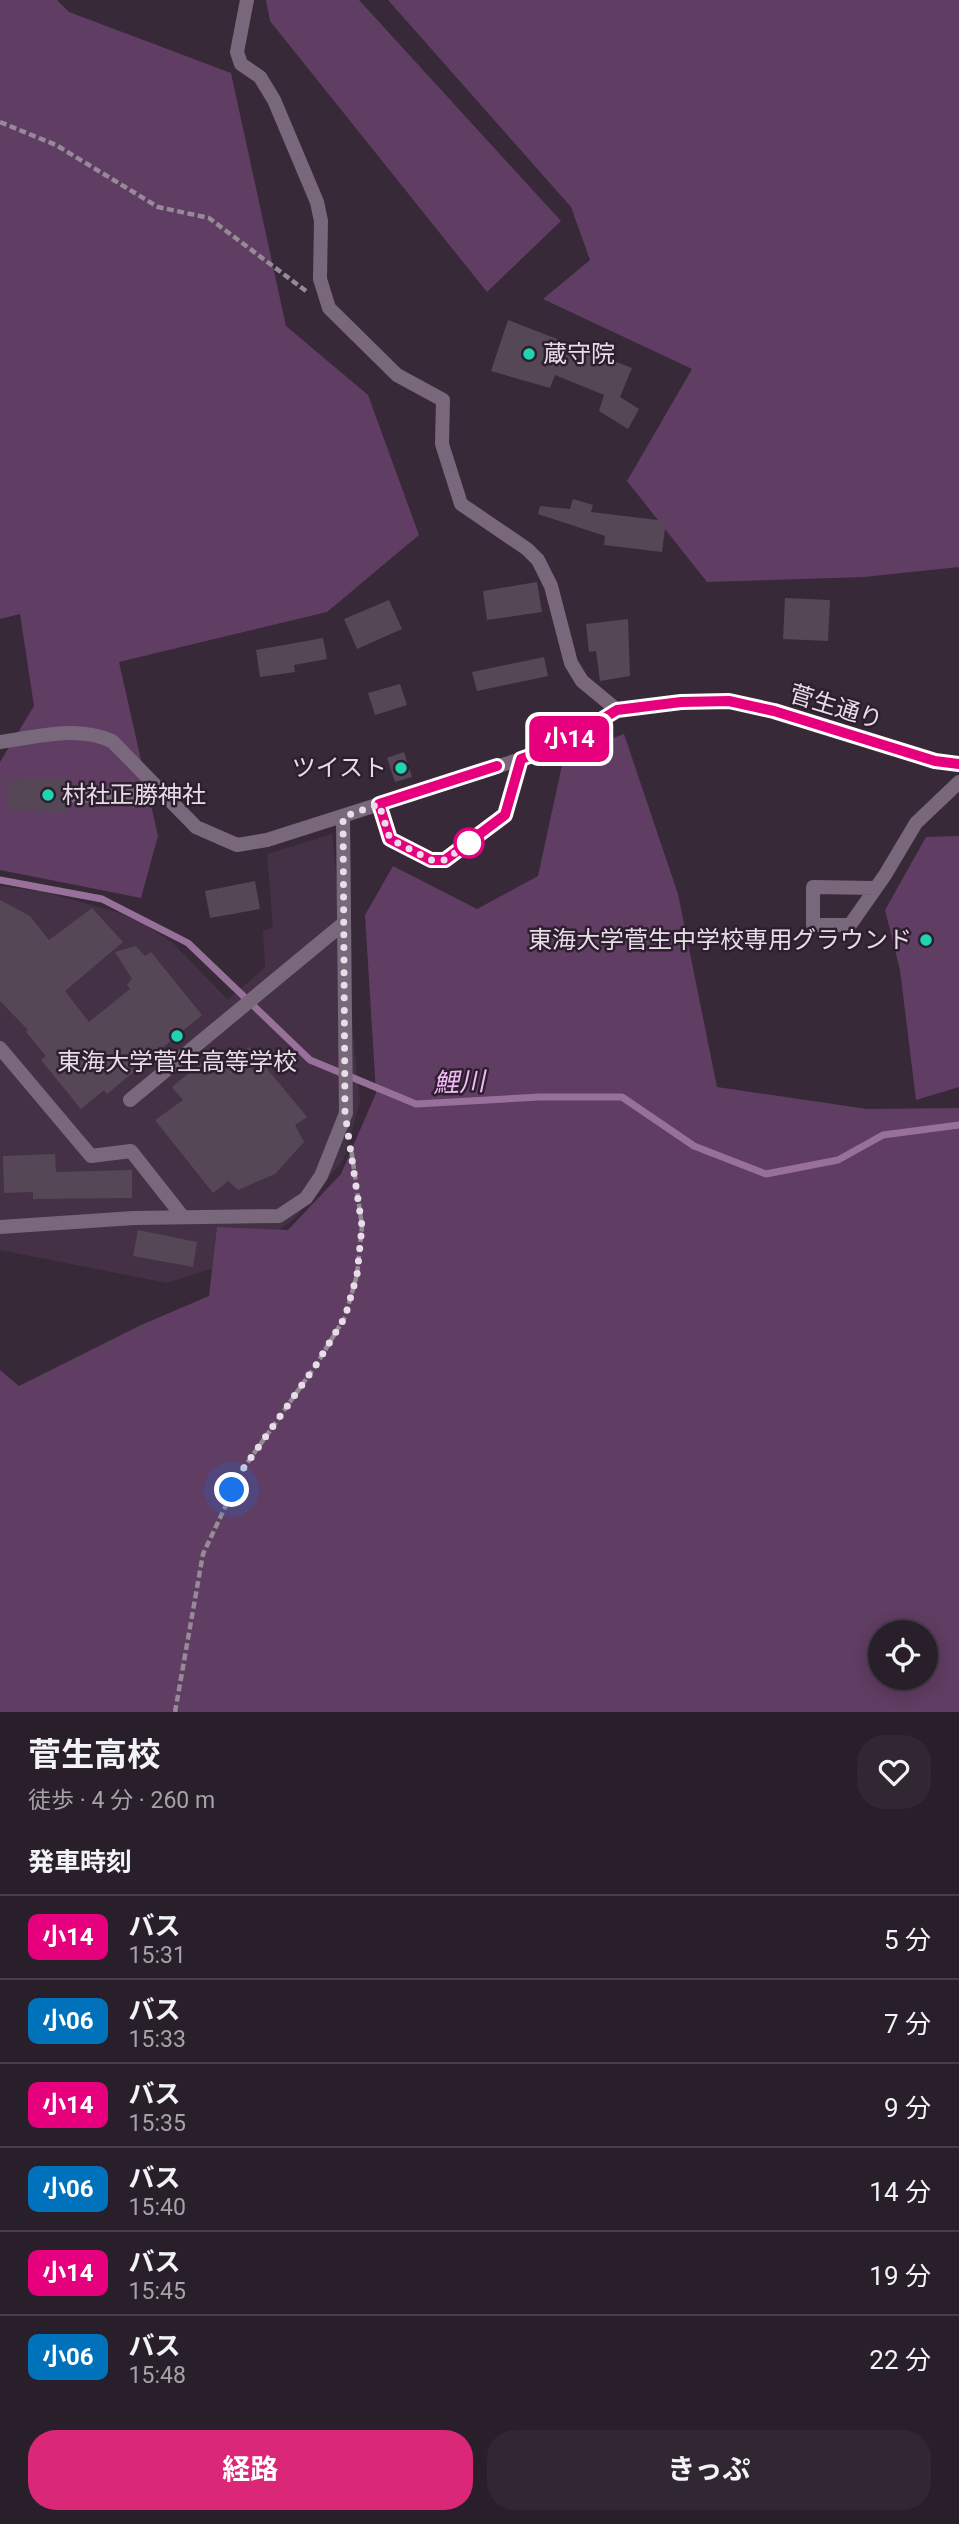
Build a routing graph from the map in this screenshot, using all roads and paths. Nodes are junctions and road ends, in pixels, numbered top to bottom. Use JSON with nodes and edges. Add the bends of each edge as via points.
{"nodes":[{"id":1,"x":247,"y":0,"type":"edge"},
{"id":2,"x":0,"y":122,"type":"edge"},
{"id":3,"x":329,"y":308,"type":"junction"},
{"id":4,"x":617,"y":710,"type":"junction"},
{"id":5,"x":0,"y":743,"type":"edge"},
{"id":6,"x":521,"y":759,"type":"junction"},
{"id":7,"x":959,"y":764,"type":"edge"},
{"id":8,"x":959,"y":782,"type":"edge"},
{"id":9,"x":163,"y":793,"type":"junction"},
{"id":10,"x":75,"y":796,"type":"dead end"},
{"id":11,"x":379,"y":804,"type":"junction"},
{"id":12,"x":343,"y":817,"type":"junction"},
{"id":13,"x":874,"y":888,"type":"junction"},
{"id":14,"x":344,"y":923,"type":"junction"},
{"id":15,"x":0,"y":1048,"type":"edge"},
{"id":16,"x":130,"y":1100,"type":"dead end"},
{"id":17,"x":345,"y":1108,"type":"junction"},
{"id":18,"x":183,"y":1217,"type":"junction"},
{"id":19,"x":0,"y":1227,"type":"edge"},
{"id":20,"x":175,"y":1712,"type":"edge"}],
"edges":[{"from":1,"to":3,"type":"street","via":[[237,52],[241,64],[260,77],[274,100],[317,202],[320,279]]},
{"from":2,"to":3,"type":"path","via":[[56,145],[158,207],[209,218]]},
{"from":3,"to":4,"type":"street","via":[[397,375],[443,400],[442,444],[461,504],[538,560],[551,586],[571,663],[582,681]]},
{"from":4,"to":6,"type":"street","name":"菅生通り","via":[[560,745]]},
{"from":4,"to":7,"type":"street","name":"菅生通り","via":[[729,701]]},
{"from":5,"to":9,"type":"street","name":"菅生通り","via":[[61,733],[98,735],[112,741]]},
{"from":6,"to":11,"type":"street","name":"菅生通り"},
{"from":6,"to":11,"type":"street","via":[[505,815],[445,860],[431,860],[390,839]]},
{"from":8,"to":13,"type":"street","via":[[916,824]]},
{"from":9,"to":10,"type":"street"},
{"from":9,"to":12,"type":"street","name":"菅生通り","via":[[195,827],[237,845]]},
{"from":11,"to":12,"type":"street","name":"菅生通り"},
{"from":12,"to":14,"type":"street"},
{"from":13,"to":13,"type":"street","via":[[850,925],[813,925],[813,887]]},
{"from":14,"to":16,"type":"street"},
{"from":14,"to":17,"type":"street"},
{"from":15,"to":18,"type":"street","via":[[91,1156],[131,1151]]},
{"from":17,"to":18,"type":"street","via":[[321,1176],[306,1198],[279,1216]]},
{"from":17,"to":20,"type":"path","via":[[362,1226],[357,1275],[345,1317],[243,1469],[203,1554]]},
{"from":18,"to":19,"type":"street"}]}
